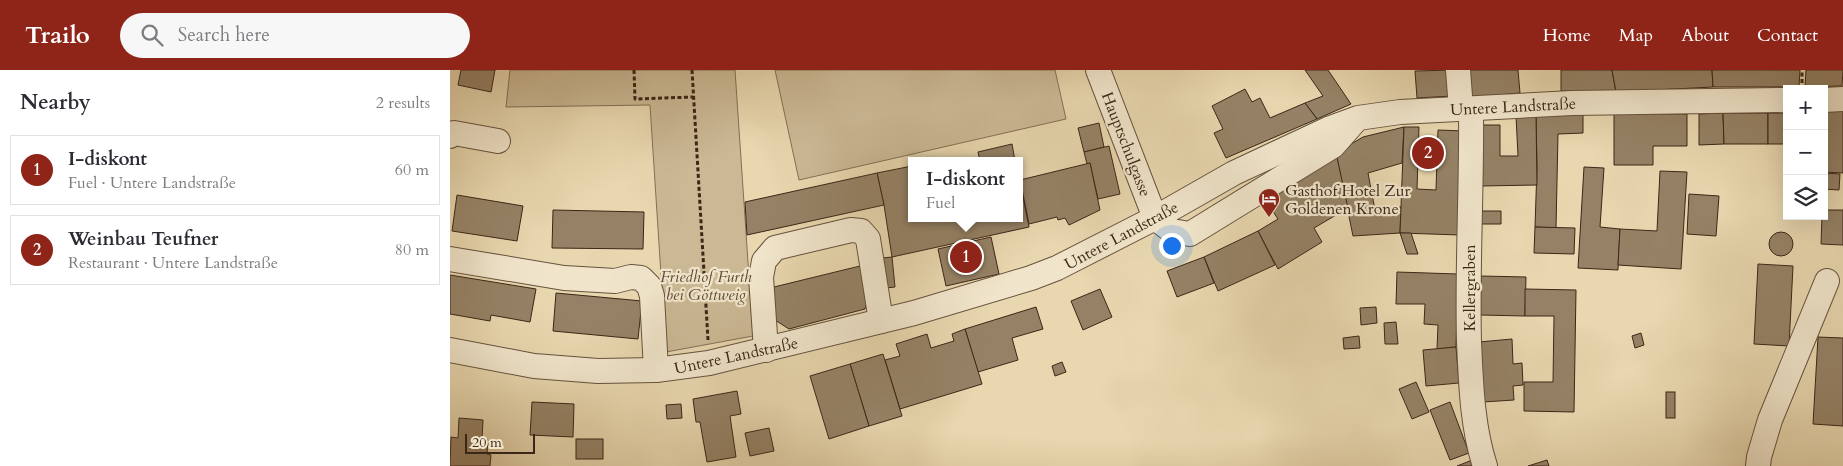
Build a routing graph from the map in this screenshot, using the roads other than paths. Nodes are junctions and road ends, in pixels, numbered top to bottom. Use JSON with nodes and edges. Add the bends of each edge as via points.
{"nodes":[{"id":1,"x":1098,"y":70,"type":"edge"},
{"id":2,"x":1458,"y":70,"type":"edge"},
{"id":3,"x":1843,"y":99,"type":"edge"},
{"id":4,"x":1783,"y":100,"type":"edge"},
{"id":5,"x":1828,"y":100,"type":"edge"},
{"id":6,"x":1466,"y":109,"type":"junction"},
{"id":7,"x":450,"y":136,"type":"edge"},
{"id":8,"x":498,"y":141,"type":"dead end"},
{"id":9,"x":1155,"y":218,"type":"junction"},
{"id":10,"x":450,"y":259,"type":"edge"},
{"id":11,"x":1827,"y":281,"type":"dead end"},
{"id":12,"x":881,"y":321,"type":"junction"},
{"id":13,"x":450,"y":350,"type":"edge"},
{"id":14,"x":766,"y":350,"type":"junction"},
{"id":15,"x":656,"y":370,"type":"junction"},
{"id":16,"x":1485,"y":466,"type":"edge"},
{"id":17,"x":1758,"y":466,"type":"edge"}],
"edges":[{"from":1,"to":9,"type":"street","name":"Hauptschulgasse"},
{"from":2,"to":6,"type":"street","name":"Kellergraben"},
{"from":3,"to":5,"type":"street"},
{"from":4,"to":6,"type":"street","name":"Untere Landstraße","via":[[1572,103]]},
{"from":6,"to":9,"type":"street","name":"Untere Landstraße","via":[[1358,118],[1234,173]]},
{"from":6,"to":16,"type":"street","name":"Kellergraben","via":[[1471,396]]},
{"from":7,"to":8,"type":"street","via":[[454,133]]},
{"from":9,"to":12,"type":"street","name":"Untere Landstraße","via":[[1048,272]]},
{"from":10,"to":15,"type":"street","via":[[564,278],[615,281],[641,278],[649,286],[652,296]]},
{"from":11,"to":17,"type":"street","via":[[1770,420]]},
{"from":12,"to":14,"type":"street","name":"Untere Landstraße"},
{"from":12,"to":14,"type":"street","via":[[868,239],[861,231],[851,230],[775,248],[764,260],[762,277]]},
{"from":13,"to":15,"type":"street","name":"Untere Landstraße","via":[[534,366],[598,371]]},
{"from":14,"to":15,"type":"street","name":"Untere Landstraße","via":[[709,363]]}]}
